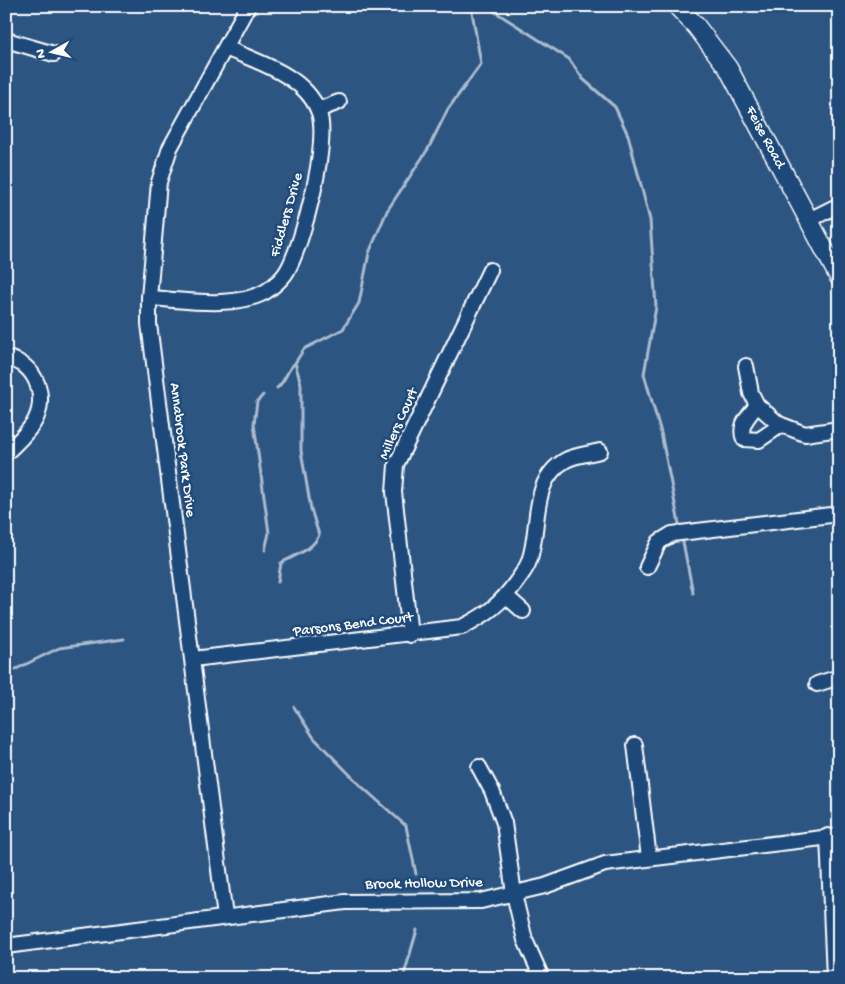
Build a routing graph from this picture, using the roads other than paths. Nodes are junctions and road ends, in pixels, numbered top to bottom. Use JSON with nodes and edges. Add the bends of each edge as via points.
{"nodes":[{"id":1,"x":248,"y":6,"type":"edge"},
{"id":2,"x":676,"y":6,"type":"edge"},
{"id":3,"x":6,"y":40,"type":"edge"},
{"id":4,"x":226,"y":48,"type":"junction"},
{"id":5,"x":54,"y":54,"type":"dead end"},
{"id":6,"x":339,"y":102,"type":"dead end"},
{"id":7,"x":318,"y":110,"type":"junction"},
{"id":8,"x":839,"y":205,"type":"edge"},
{"id":9,"x":809,"y":220,"type":"junction"},
{"id":10,"x":490,"y":270,"type":"dead end"},
{"id":11,"x":839,"y":278,"type":"edge"},
{"id":12,"x":149,"y":298,"type":"junction"},
{"id":13,"x":6,"y":358,"type":"edge"},
{"id":14,"x":746,"y":366,"type":"dead end"},
{"id":15,"x":757,"y":405,"type":"junction"},
{"id":16,"x":781,"y":425,"type":"junction"},
{"id":17,"x":839,"y":429,"type":"edge"},
{"id":18,"x":600,"y":451,"type":"dead end"},
{"id":19,"x":6,"y":453,"type":"edge"},
{"id":20,"x":839,"y":514,"type":"edge"},
{"id":21,"x":647,"y":567,"type":"dead end"},
{"id":22,"x":506,"y":596,"type":"junction"},
{"id":23,"x":523,"y":611,"type":"dead end"},
{"id":24,"x":410,"y":635,"type":"junction"},
{"id":25,"x":193,"y":659,"type":"junction"},
{"id":26,"x":839,"y":677,"type":"edge"},
{"id":27,"x":817,"y":684,"type":"dead end"},
{"id":28,"x":634,"y":745,"type":"dead end"},
{"id":29,"x":479,"y":767,"type":"dead end"},
{"id":30,"x":833,"y":836,"type":"edge"},
{"id":31,"x":649,"y":858,"type":"junction"},
{"id":32,"x":514,"y":894,"type":"junction"},
{"id":33,"x":225,"y":917,"type":"junction"},
{"id":34,"x":6,"y":946,"type":"edge"},
{"id":35,"x":542,"y":978,"type":"edge"},
{"id":36,"x":834,"y":978,"type":"edge"}],
"edges":[{"from":1,"to":4,"type":"street","name":"Annabrook Park Drive"},
{"from":2,"to":9,"type":"main road","name":"Feise Road","via":[[728,68]]},
{"from":3,"to":5,"type":"street"},
{"from":4,"to":7,"type":"street","name":"Fiddlers Drive","via":[[289,77],[310,97]]},
{"from":4,"to":12,"type":"street","name":"Annabrook Park Drive","via":[[170,148],[159,182]]},
{"from":6,"to":7,"type":"street"},
{"from":7,"to":12,"type":"street","name":"Fiddlers Drive","via":[[322,124],[320,157],[304,226],[286,273],[266,291],[234,301]]},
{"from":8,"to":9,"type":"street"},
{"from":9,"to":11,"type":"main road","name":"Feise Road"},
{"from":10,"to":24,"type":"street","name":"Millers Court","via":[[396,466],[394,492]]},
{"from":12,"to":25,"type":"street","name":"Annabrook Park Drive","via":[[149,324]]},
{"from":13,"to":19,"type":"street","via":[[23,363],[34,375],[40,393],[40,408],[34,423]]},
{"from":14,"to":15,"type":"street","via":[[751,393]]},
{"from":15,"to":16,"type":"street"},
{"from":15,"to":16,"type":"street","via":[[742,424],[744,439],[759,440]]},
{"from":16,"to":17,"type":"street","via":[[805,434]]},
{"from":18,"to":22,"type":"street","name":"Parsons Bend Court","via":[[566,460],[548,477],[537,501],[535,538],[529,563]]},
{"from":20,"to":21,"type":"street","via":[[672,534],[659,542]]},
{"from":22,"to":23,"type":"street"},
{"from":22,"to":24,"type":"street","name":"Parsons Bend Court","via":[[491,612],[462,627]]},
{"from":24,"to":25,"type":"street","name":"Parsons Bend Court"},
{"from":25,"to":33,"type":"street","name":"Annabrook Park Drive"},
{"from":26,"to":27,"type":"street"},
{"from":28,"to":31,"type":"street"},
{"from":29,"to":32,"type":"street","via":[[504,823]]},
{"from":30,"to":31,"type":"street","name":"Brook Hollow Drive"},
{"from":30,"to":36,"type":"street"},
{"from":31,"to":32,"type":"street","name":"Brook Hollow Drive","via":[[605,864]]},
{"from":32,"to":33,"type":"street","name":"Brook Hollow Drive","via":[[455,903],[345,902]]},
{"from":32,"to":35,"type":"street","via":[[525,940]]},
{"from":33,"to":34,"type":"street","name":"Brook Hollow Drive"}]}
